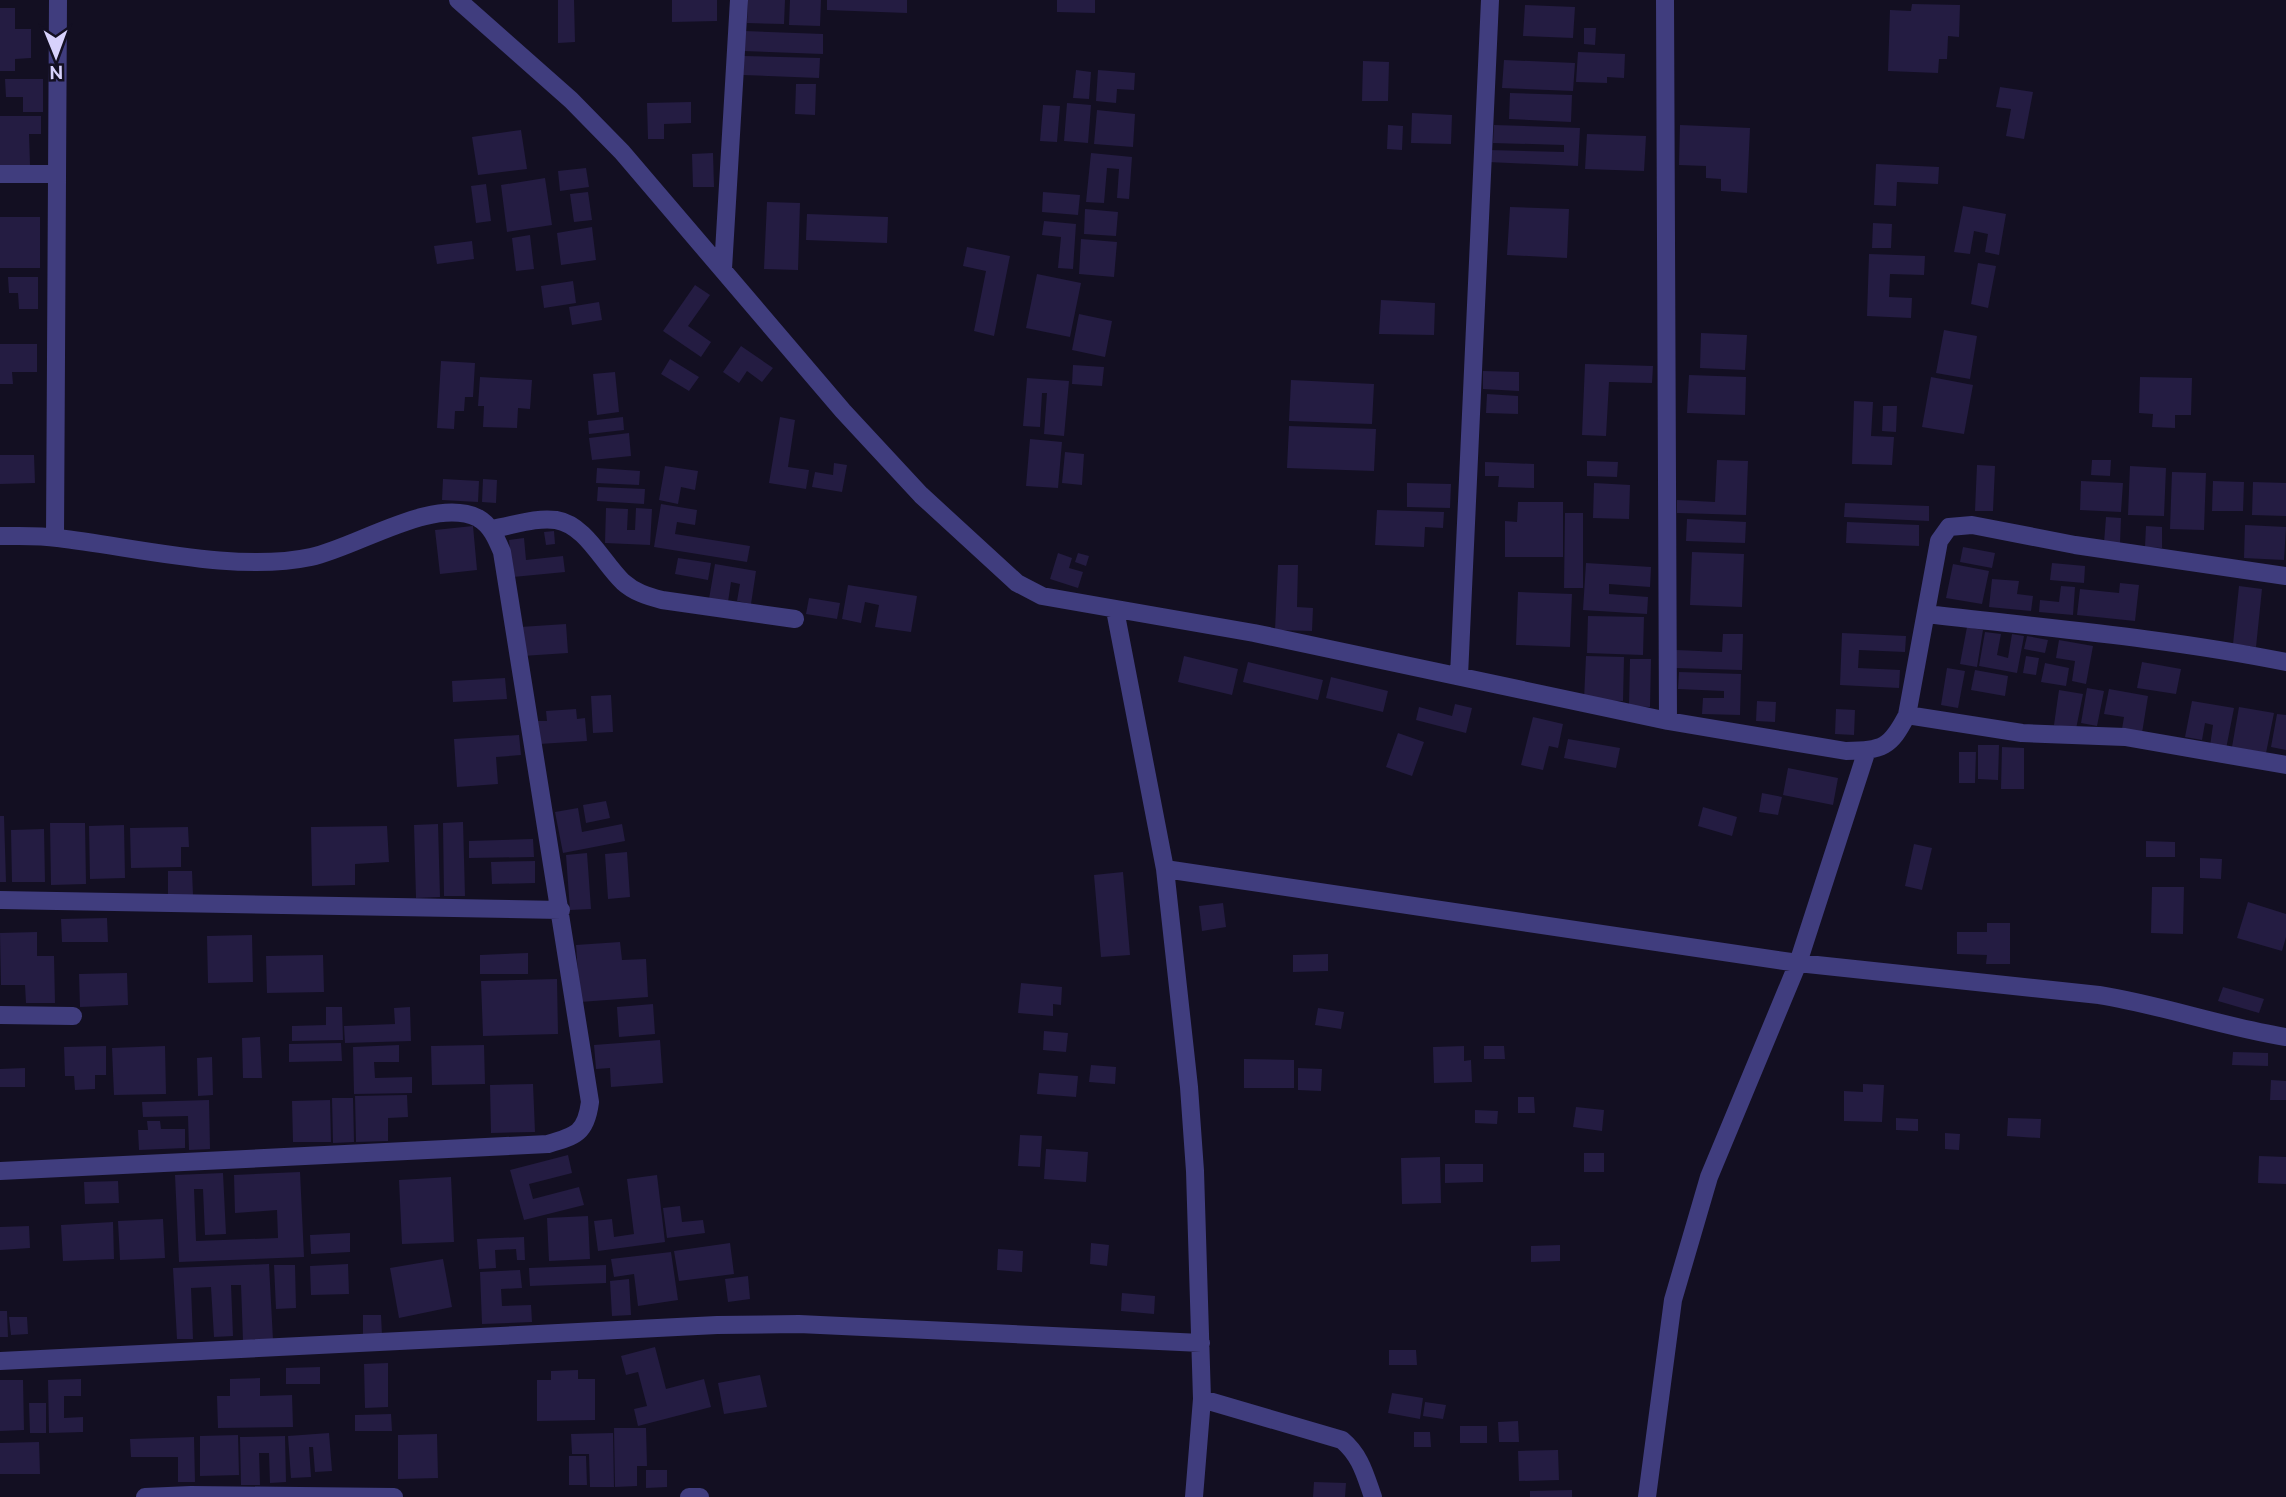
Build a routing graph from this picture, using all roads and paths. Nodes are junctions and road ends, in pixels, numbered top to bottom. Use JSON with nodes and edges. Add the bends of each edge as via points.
{"nodes":[{"id":1,"x":58,"y":0,"type":"edge"},
{"id":2,"x":458,"y":0,"type":"edge"},
{"id":3,"x":739,"y":0,"type":"edge"},
{"id":4,"x":1490,"y":0,"type":"edge"},
{"id":5,"x":1665,"y":0,"type":"edge"},
{"id":6,"x":0,"y":174,"type":"edge"},
{"id":7,"x":57,"y":174,"type":"junction"},
{"id":8,"x":723,"y":269,"type":"junction"},
{"id":9,"x":491,"y":530,"type":"junction"},
{"id":10,"x":0,"y":536,"type":"edge"},
{"id":11,"x":55,"y":537,"type":"junction"},
{"id":12,"x":2286,"y":576,"type":"edge"},
{"id":13,"x":1115,"y":610,"type":"junction"},
{"id":14,"x":1926,"y":614,"type":"junction"},
{"id":15,"x":795,"y":619,"type":"dead end"},
{"id":16,"x":2286,"y":662,"type":"edge"},
{"id":17,"x":1459,"y":676,"type":"junction"},
{"id":18,"x":1907,"y":715,"type":"junction"},
{"id":19,"x":1668,"y":721,"type":"junction"},
{"id":20,"x":1867,"y":750,"type":"junction"},
{"id":21,"x":2286,"y":765,"type":"edge"},
{"id":22,"x":1165,"y":869,"type":"junction"},
{"id":23,"x":0,"y":900,"type":"edge"},
{"id":24,"x":561,"y":910,"type":"junction"},
{"id":25,"x":1798,"y":963,"type":"junction"},
{"id":26,"x":0,"y":1015,"type":"edge"},
{"id":27,"x":73,"y":1016,"type":"dead end"},
{"id":28,"x":2286,"y":1037,"type":"edge"},
{"id":29,"x":0,"y":1171,"type":"edge"},
{"id":30,"x":1201,"y":1343,"type":"junction"},
{"id":31,"x":0,"y":1361,"type":"edge"},
{"id":32,"x":1202,"y":1399,"type":"junction"},
{"id":33,"x":145,"y":1497,"type":"edge"},
{"id":34,"x":394,"y":1497,"type":"edge"},
{"id":35,"x":689,"y":1497,"type":"edge"},
{"id":36,"x":701,"y":1497,"type":"edge"},
{"id":37,"x":1194,"y":1497,"type":"edge"},
{"id":38,"x":1373,"y":1497,"type":"edge"},
{"id":39,"x":1647,"y":1497,"type":"edge"}],
"edges":[{"from":1,"to":7,"type":"street"},
{"from":2,"to":8,"type":"street","via":[[571,100]]},
{"from":3,"to":8,"type":"street"},
{"from":4,"to":17,"type":"street"},
{"from":5,"to":19,"type":"street"},
{"from":6,"to":7,"type":"street"},
{"from":7,"to":11,"type":"street"},
{"from":8,"to":13,"type":"street","via":[[882,454],[1008,575],[1042,596]]},
{"from":9,"to":11,"type":"street","via":[[478,518],[430,513],[311,557],[272,561],[221,561]]},
{"from":9,"to":15,"type":"street","via":[[557,520],[582,534],[623,583],[641,594]]},
{"from":9,"to":24,"type":"street","via":[[502,552]]},
{"from":10,"to":11,"type":"street"},
{"from":12,"to":14,"type":"street","via":[[1958,525],[1949,527],[1939,541]]},
{"from":13,"to":17,"type":"street","via":[[1254,633]]},
{"from":13,"to":22,"type":"street"},
{"from":14,"to":16,"type":"street","via":[[2146,639]]},
{"from":14,"to":18,"type":"street"},
{"from":17,"to":19,"type":"street"},
{"from":18,"to":20,"type":"street","via":[[1885,746]]},
{"from":18,"to":21,"type":"street","via":[[2012,732],[2125,737]]},
{"from":19,"to":20,"type":"street","via":[[1846,751]]},
{"from":20,"to":25,"type":"street"},
{"from":22,"to":25,"type":"street"},
{"from":22,"to":30,"type":"street","via":[[1189,1087]]},
{"from":23,"to":24,"type":"street"},
{"from":24,"to":29,"type":"street","via":[[590,1102],[583,1129],[570,1138],[548,1144]]},
{"from":25,"to":28,"type":"street","via":[[2109,996]]},
{"from":25,"to":39,"type":"street","via":[[1709,1177],[1673,1300]]},
{"from":26,"to":27,"type":"street"},
{"from":30,"to":31,"type":"street","via":[[799,1324],[718,1325]]},
{"from":30,"to":32,"type":"street"},
{"from":32,"to":37,"type":"street"},
{"from":32,"to":38,"type":"street","via":[[1342,1440],[1360,1461]]},
{"from":33,"to":34,"type":"street"},
{"from":35,"to":36,"type":"street"}]}
